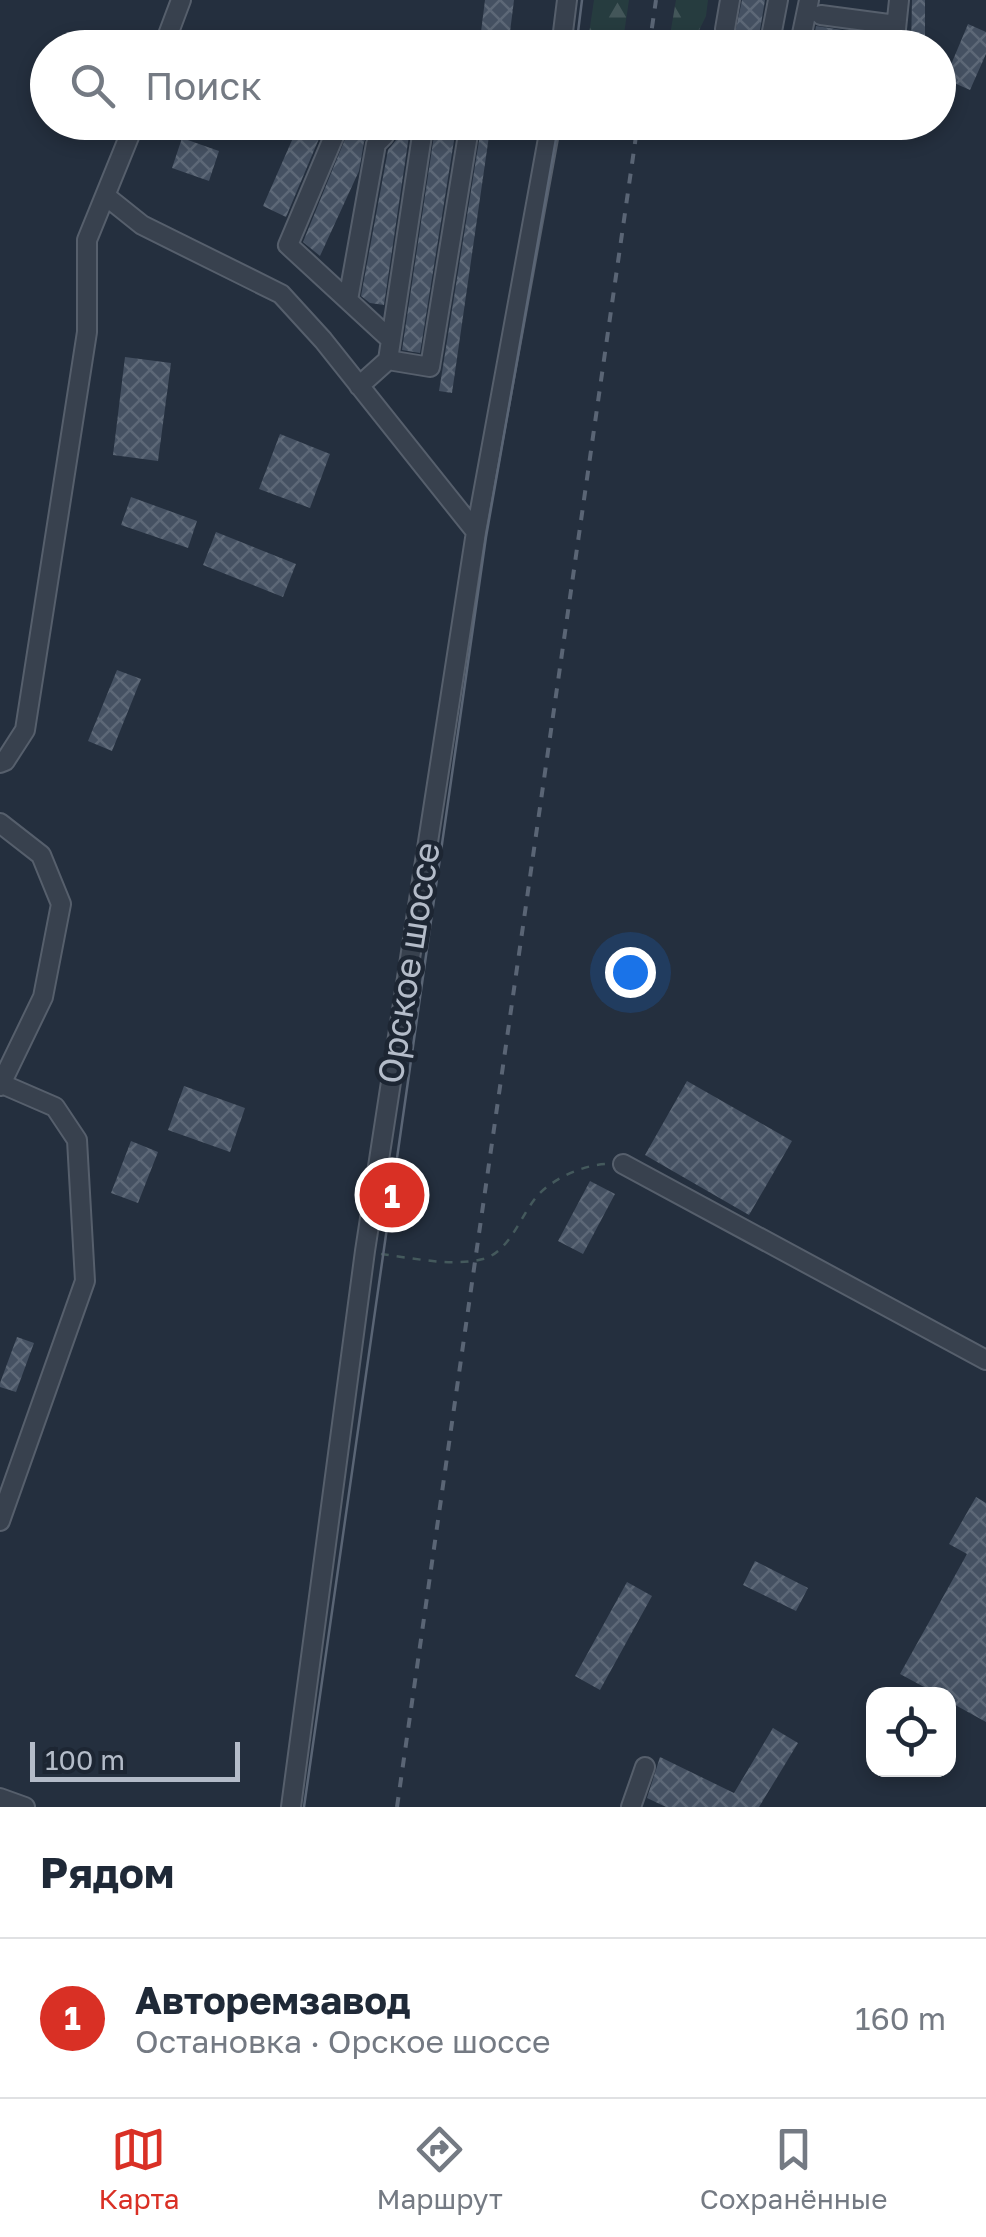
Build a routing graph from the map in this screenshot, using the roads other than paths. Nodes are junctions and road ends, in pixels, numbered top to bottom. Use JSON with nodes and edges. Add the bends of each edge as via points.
{"nodes":[{"id":1,"x":181,"y":0,"type":"edge"},
{"id":2,"x":567,"y":0,"type":"edge"},
{"id":3,"x":730,"y":0,"type":"edge"},
{"id":4,"x":778,"y":0,"type":"edge"},
{"id":5,"x":899,"y":0,"type":"edge"},
{"id":6,"x":815,"y":7,"type":"edge"},
{"id":7,"x":896,"y":25,"type":"junction"},
{"id":8,"x":726,"y":29,"type":"dead end"},
{"id":9,"x":170,"y":30,"type":"edge"},
{"id":10,"x":563,"y":30,"type":"edge"},
{"id":11,"x":772,"y":30,"type":"edge"},
{"id":12,"x":896,"y":30,"type":"edge"},
{"id":13,"x":128,"y":140,"type":"edge"},
{"id":14,"x":332,"y":140,"type":"edge"},
{"id":15,"x":380,"y":140,"type":"edge"},
{"id":16,"x":421,"y":140,"type":"edge"},
{"id":17,"x":467,"y":140,"type":"edge"},
{"id":18,"x":548,"y":140,"type":"edge"},
{"id":19,"x":107,"y":197,"type":"junction"},
{"id":20,"x":348,"y":300,"type":"junction"},
{"id":21,"x":390,"y":340,"type":"junction"},
{"id":22,"x":388,"y":360,"type":"junction"},
{"id":23,"x":359,"y":386,"type":"junction"},
{"id":24,"x":476,"y":532,"type":"junction"},
{"id":25,"x":0,"y":764,"type":"edge"},
{"id":26,"x":0,"y":822,"type":"edge"},
{"id":27,"x":1,"y":1085,"type":"edge"},
{"id":28,"x":622,"y":1164,"type":"road end"},
{"id":29,"x":986,"y":1360,"type":"edge"},
{"id":30,"x":0,"y":1522,"type":"edge"},
{"id":31,"x":646,"y":1767,"type":"dead end"},
{"id":32,"x":0,"y":1798,"type":"edge"},
{"id":33,"x":24,"y":1807,"type":"edge"},
{"id":34,"x":290,"y":1807,"type":"edge"},
{"id":35,"x":632,"y":1807,"type":"edge"}],
"edges":[{"from":1,"to":9,"type":"street"},
{"from":2,"to":10,"type":"street"},
{"from":3,"to":8,"type":"street"},
{"from":4,"to":11,"type":"street"},
{"from":5,"to":7,"type":"street"},
{"from":6,"to":7,"type":"street"},
{"from":7,"to":12,"type":"street"},
{"from":13,"to":19,"type":"street"},
{"from":14,"to":20,"type":"street","via":[[288,245]]},
{"from":15,"to":20,"type":"street"},
{"from":16,"to":21,"type":"street"},
{"from":17,"to":22,"type":"street","via":[[430,367]]},
{"from":18,"to":24,"type":"street","name":"Орское шоссе"},
{"from":19,"to":23,"type":"street","via":[[142,226],[280,294]]},
{"from":19,"to":25,"type":"street","via":[[86,240],[86,332],[24,730]]},
{"from":20,"to":21,"type":"street"},
{"from":21,"to":22,"type":"street"},
{"from":22,"to":23,"type":"street"},
{"from":23,"to":24,"type":"street"},
{"from":24,"to":34,"type":"street","name":"Орское шоссе","via":[[365,1252]]},
{"from":26,"to":27,"type":"street","via":[[40,854],[61,904],[44,997]]},
{"from":27,"to":30,"type":"street","via":[[55,1107],[77,1140],[85,1281]]},
{"from":28,"to":29,"type":"street"},
{"from":31,"to":35,"type":"street"},
{"from":32,"to":33,"type":"street"}]}
